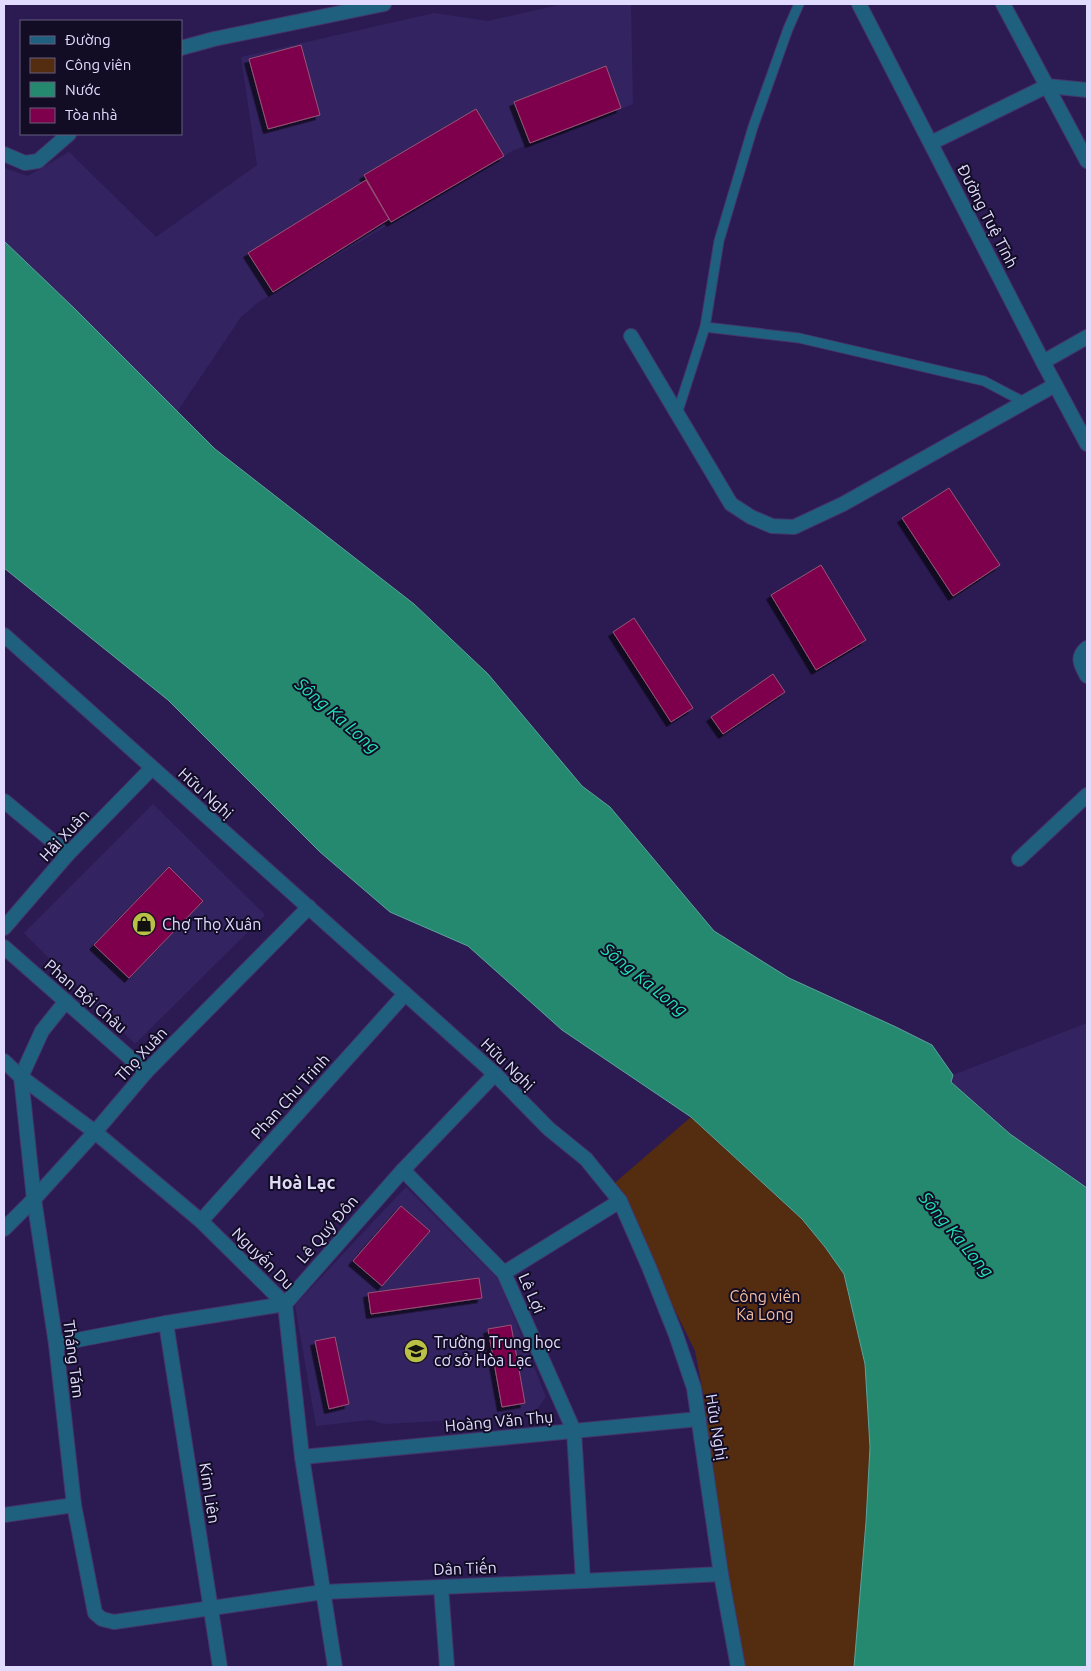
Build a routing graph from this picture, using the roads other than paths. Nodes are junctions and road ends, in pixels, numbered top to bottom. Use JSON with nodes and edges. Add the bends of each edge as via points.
{"nodes":[{"id":1,"x":384,"y":4,"type":"edge"},
{"id":2,"x":799,"y":4,"type":"edge"},
{"id":3,"x":859,"y":4,"type":"edge"},
{"id":4,"x":1003,"y":4,"type":"edge"},
{"id":5,"x":182,"y":48,"type":"edge"},
{"id":6,"x":1047,"y":86,"type":"junction"},
{"id":7,"x":1087,"y":90,"type":"edge"},
{"id":8,"x":68,"y":135,"type":"edge"},
{"id":9,"x":930,"y":143,"type":"junction"},
{"id":10,"x":4,"y":154,"type":"edge"},
{"id":11,"x":1087,"y":161,"type":"edge"},
{"id":12,"x":706,"y":327,"type":"junction"},
{"id":13,"x":631,"y":336,"type":"dead end"},
{"id":14,"x":1087,"y":337,"type":"edge"},
{"id":15,"x":1043,"y":362,"type":"junction"},
{"id":16,"x":1055,"y":385,"type":"junction"},
{"id":17,"x":1024,"y":402,"type":"junction"},
{"id":18,"x":677,"y":414,"type":"junction"},
{"id":19,"x":1087,"y":444,"type":"edge"},
{"id":20,"x":4,"y":635,"type":"edge"},
{"id":21,"x":1087,"y":648,"type":"edge"},
{"id":22,"x":1087,"y":676,"type":"edge"},
{"id":23,"x":152,"y":768,"type":"junction"},
{"id":24,"x":1087,"y":795,"type":"edge"},
{"id":25,"x":4,"y":801,"type":"edge"},
{"id":26,"x":68,"y":854,"type":"junction"},
{"id":27,"x":1019,"y":859,"type":"dead end"},
{"id":28,"x":309,"y":907,"type":"junction"},
{"id":29,"x":4,"y":928,"type":"edge"},
{"id":30,"x":4,"y":947,"type":"edge"},
{"id":31,"x":405,"y":994,"type":"junction"},
{"id":32,"x":66,"y":1001,"type":"junction"},
{"id":33,"x":4,"y":1061,"type":"edge"},
{"id":34,"x":146,"y":1072,"type":"junction"},
{"id":35,"x":495,"y":1074,"type":"junction"},
{"id":36,"x":21,"y":1077,"type":"junction"},
{"id":37,"x":95,"y":1132,"type":"junction"},
{"id":38,"x":403,"y":1170,"type":"junction"},
{"id":39,"x":34,"y":1199,"type":"junction"},
{"id":40,"x":620,"y":1201,"type":"junction"},
{"id":41,"x":201,"y":1221,"type":"junction"},
{"id":42,"x":4,"y":1229,"type":"edge"},
{"id":43,"x":504,"y":1272,"type":"junction"},
{"id":44,"x":286,"y":1304,"type":"junction"},
{"id":45,"x":166,"y":1323,"type":"junction"},
{"id":46,"x":56,"y":1344,"type":"junction"},
{"id":47,"x":699,"y":1419,"type":"junction"},
{"id":48,"x":574,"y":1432,"type":"junction"},
{"id":49,"x":302,"y":1457,"type":"junction"},
{"id":50,"x":74,"y":1505,"type":"junction"},
{"id":51,"x":4,"y":1515,"type":"edge"},
{"id":52,"x":721,"y":1574,"type":"junction"},
{"id":53,"x":583,"y":1581,"type":"junction"},
{"id":54,"x":441,"y":1587,"type":"junction"},
{"id":55,"x":323,"y":1592,"type":"junction"},
{"id":56,"x":211,"y":1607,"type":"junction"},
{"id":57,"x":220,"y":1667,"type":"edge"},
{"id":58,"x":335,"y":1667,"type":"edge"},
{"id":59,"x":447,"y":1667,"type":"edge"},
{"id":60,"x":738,"y":1667,"type":"edge"}],
"edges":[{"from":1,"to":5,"type":"street"},
{"from":2,"to":12,"type":"lane","via":[[753,127],[719,241]]},
{"from":3,"to":9,"type":"street","name":"Đường Tuệ Tĩnh"},
{"from":4,"to":6,"type":"street"},
{"from":6,"to":7,"type":"street"},
{"from":6,"to":9,"type":"street"},
{"from":6,"to":11,"type":"street"},
{"from":8,"to":10,"type":"street","via":[[38,161],[25,162]]},
{"from":9,"to":15,"type":"street","name":"Đường Tuệ Tĩnh"},
{"from":12,"to":17,"type":"lane","via":[[799,338],[984,381]]},
{"from":12,"to":18,"type":"lane"},
{"from":13,"to":18,"type":"street"},
{"from":14,"to":15,"type":"street"},
{"from":15,"to":16,"type":"street","name":"Đường Tuệ Tĩnh"},
{"from":16,"to":17,"type":"street"},
{"from":16,"to":19,"type":"street","name":"Đường Tuệ Tĩnh"},
{"from":17,"to":18,"type":"street","via":[[794,528],[772,526],[731,504]]},
{"from":20,"to":23,"type":"street","name":"Hữu Nghị"},
{"from":21,"to":22,"type":"street","via":[[1080,656]]},
{"from":23,"to":26,"type":"street","name":"Hải Xuân"},
{"from":23,"to":28,"type":"street","name":"Hữu Nghị"},
{"from":24,"to":27,"type":"street"},
{"from":25,"to":26,"type":"street"},
{"from":26,"to":29,"type":"street","name":"Hải Xuân"},
{"from":28,"to":31,"type":"street","name":"Hữu Nghị"},
{"from":28,"to":34,"type":"street","name":"Thọ Xuân"},
{"from":30,"to":32,"type":"street","name":"Phan Bội Châu"},
{"from":31,"to":35,"type":"street","name":"Hữu Nghị"},
{"from":31,"to":41,"type":"street","name":"Phan Chu Trinh"},
{"from":32,"to":34,"type":"street","name":"Phan Bội Châu"},
{"from":32,"to":36,"type":"street","via":[[42,1031]]},
{"from":33,"to":36,"type":"street","name":"Nguyễn Du"},
{"from":34,"to":37,"type":"street","name":"Thọ Xuân"},
{"from":35,"to":38,"type":"street","name":"Lê Quý Đôn"},
{"from":35,"to":40,"type":"street","name":"Hữu Nghị","via":[[550,1129],[586,1158]]},
{"from":36,"to":37,"type":"street","name":"Nguyễn Du"},
{"from":36,"to":39,"type":"street","name":"Tháng Tám"},
{"from":37,"to":39,"type":"street","name":"Thọ Xuân"},
{"from":37,"to":41,"type":"street","name":"Nguyễn Du"},
{"from":38,"to":43,"type":"street","name":"Lê Lợi"},
{"from":38,"to":44,"type":"street","name":"Lê Quý Đôn"},
{"from":39,"to":42,"type":"street","name":"Thọ Xuân"},
{"from":39,"to":46,"type":"street","name":"Tháng Tám"},
{"from":40,"to":43,"type":"street"},
{"from":40,"to":47,"type":"street","name":"Hữu Nghị","via":[[676,1335],[694,1388]]},
{"from":41,"to":44,"type":"street","name":"Nguyễn Du"},
{"from":43,"to":48,"type":"street","name":"Lê Lợi"},
{"from":44,"to":45,"type":"street"},
{"from":44,"to":49,"type":"street","name":"Nguyễn Du"},
{"from":45,"to":46,"type":"street"},
{"from":45,"to":56,"type":"street","name":"Kim Liên"},
{"from":46,"to":50,"type":"street","name":"Tháng Tám"},
{"from":47,"to":48,"type":"street","name":"Hoàng Văn Thụ"},
{"from":47,"to":52,"type":"street","name":"Hữu Nghị"},
{"from":48,"to":49,"type":"street","name":"Hoàng Văn Thụ"},
{"from":48,"to":53,"type":"street","name":"Lê Lợi"},
{"from":49,"to":55,"type":"street","name":"Nguyễn Du"},
{"from":50,"to":51,"type":"street"},
{"from":50,"to":56,"type":"street","name":"Tháng Tám","via":[[95,1613],[102,1619],[114,1622]]},
{"from":52,"to":53,"type":"street","name":"Dân Tiến"},
{"from":52,"to":60,"type":"street","name":"Hữu Nghị"},
{"from":53,"to":54,"type":"street","name":"Dân Tiến"},
{"from":54,"to":55,"type":"street","name":"Dân Tiến"},
{"from":54,"to":59,"type":"street"},
{"from":55,"to":56,"type":"street","name":"Dân Tiến"},
{"from":55,"to":58,"type":"street","name":"Nguyễn Du"},
{"from":56,"to":57,"type":"street","name":"Kim Liên"}]}
